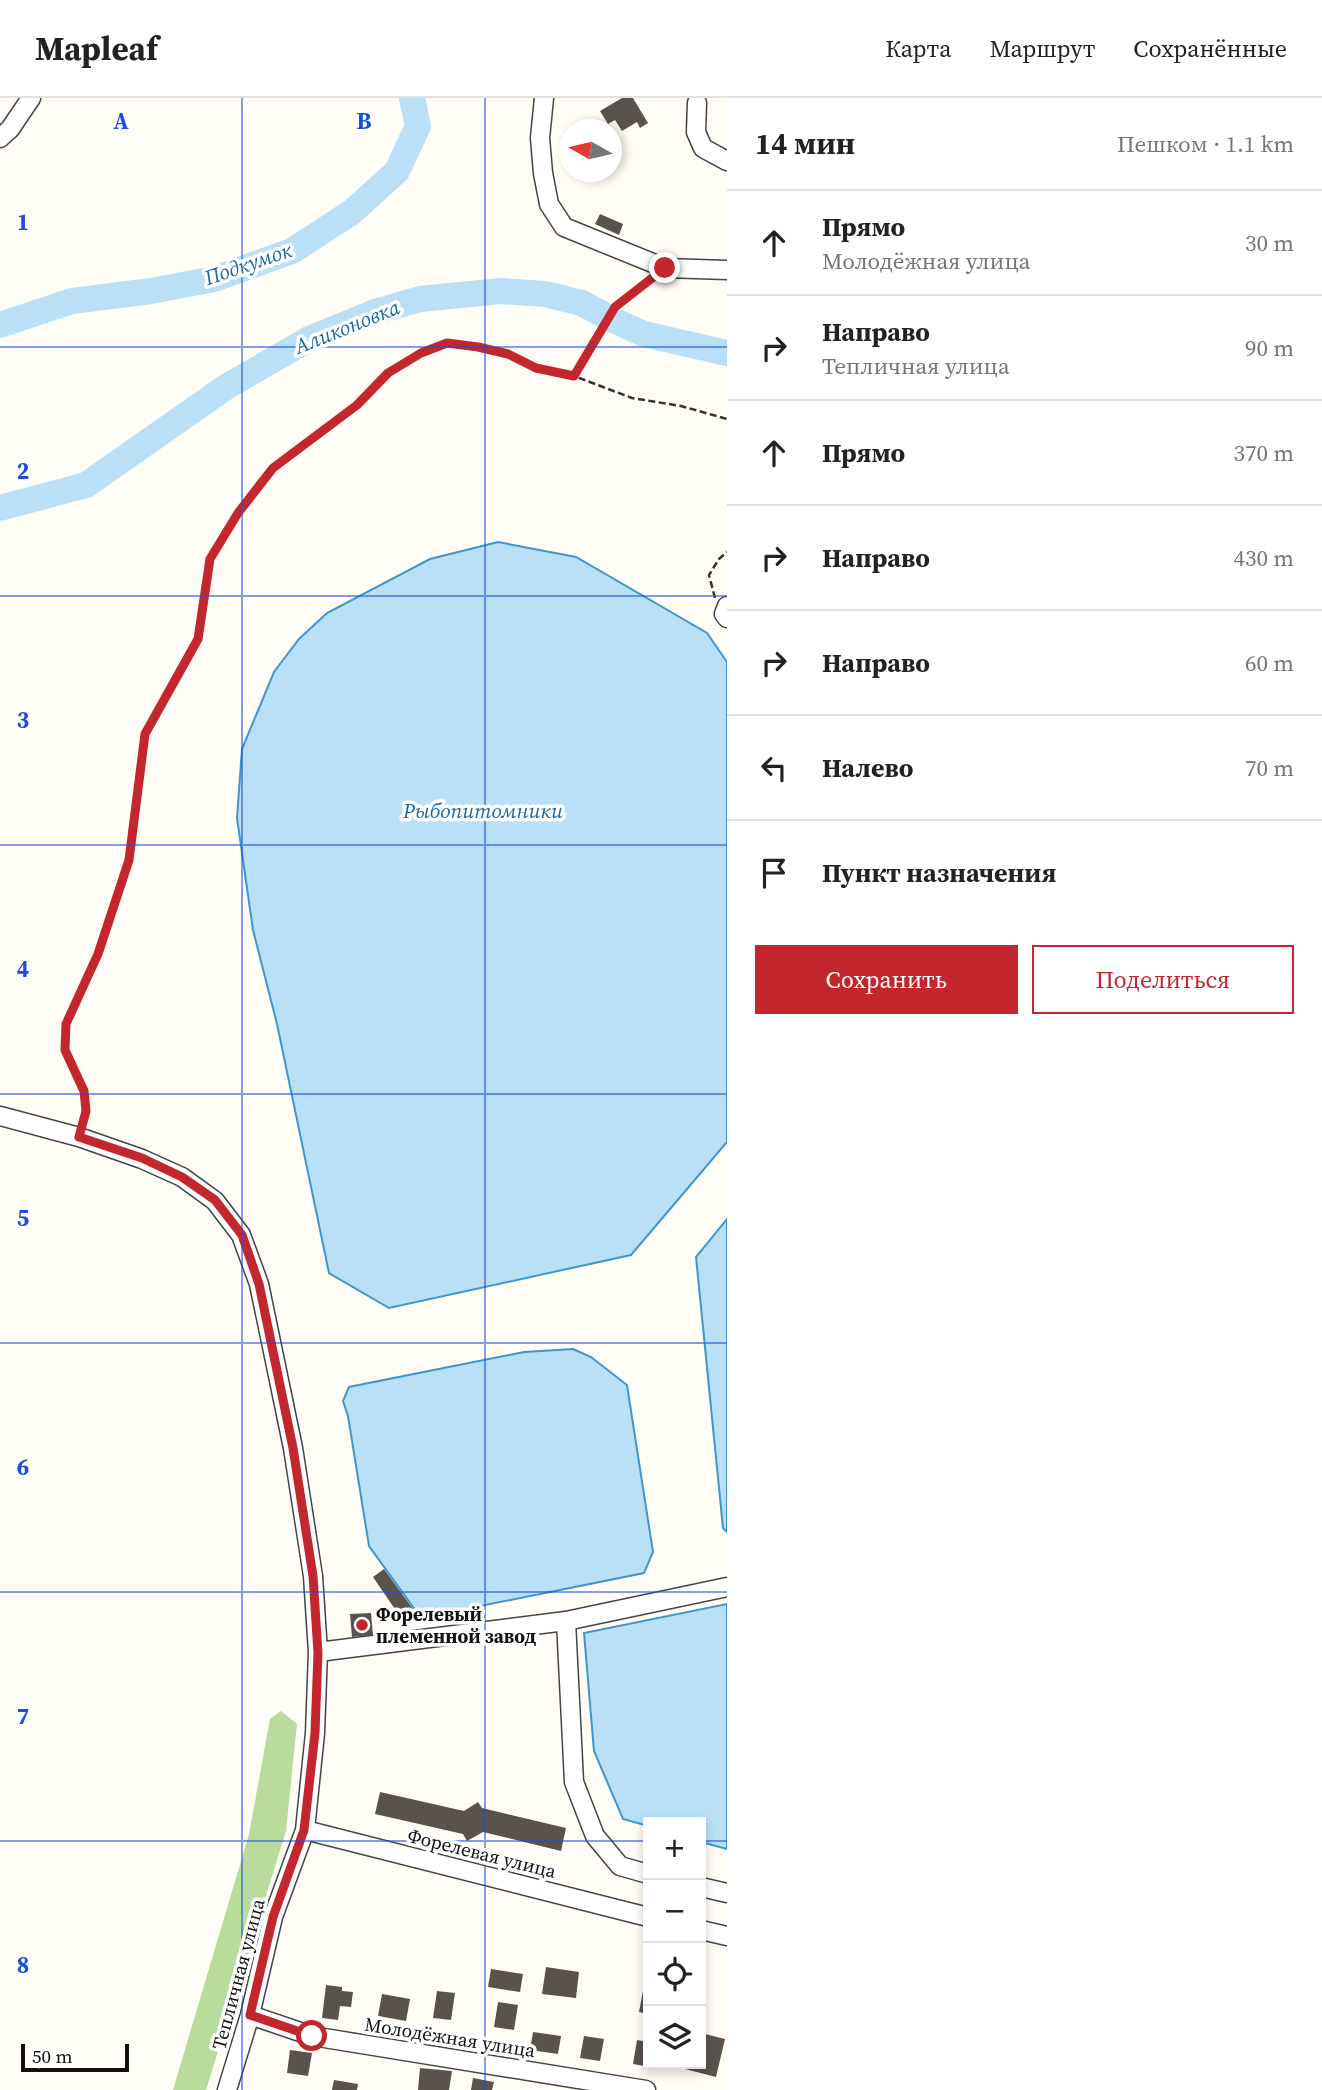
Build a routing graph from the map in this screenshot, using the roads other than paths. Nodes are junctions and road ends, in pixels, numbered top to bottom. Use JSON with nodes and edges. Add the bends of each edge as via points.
{"nodes":[{"id":1,"x":549,"y":100,"type":"edge"},
{"id":2,"x":27,"y":101,"type":"edge"},
{"id":3,"x":697,"y":103,"type":"dead end"},
{"id":4,"x":0,"y":138,"type":"edge"},
{"id":5,"x":727,"y":161,"type":"edge"},
{"id":6,"x":727,"y":270,"type":"edge"},
{"id":7,"x":727,"y":606,"type":"edge"},
{"id":8,"x":727,"y":618,"type":"edge"},
{"id":9,"x":0,"y":1116,"type":"edge"},
{"id":10,"x":727,"y":1587,"type":"edge"},
{"id":11,"x":566,"y":1621,"type":"junction"},
{"id":12,"x":318,"y":1653,"type":"junction"},
{"id":13,"x":304,"y":1830,"type":"junction"},
{"id":14,"x":643,"y":1873,"type":"edge"},
{"id":15,"x":706,"y":1888,"type":"edge"},
{"id":16,"x":727,"y":1893,"type":"edge"},
{"id":17,"x":643,"y":1916,"type":"edge"},
{"id":18,"x":706,"y":1931,"type":"edge"},
{"id":19,"x":727,"y":1936,"type":"edge"},
{"id":20,"x":250,"y":2015,"type":"junction"},
{"id":21,"x":227,"y":2090,"type":"edge"},
{"id":22,"x":646,"y":2090,"type":"edge"}],
"edges":[{"from":1,"to":6,"type":"street","via":[[540,138],[542,173],[549,204],[564,227],[665,268]]},
{"from":2,"to":4,"type":"street"},
{"from":3,"to":5,"type":"street","via":[[696,132],[703,148]]},
{"from":7,"to":8,"type":"street"},
{"from":9,"to":12,"type":"street","name":"Тепличная улица","via":[[142,1158],[182,1177],[215,1200],[242,1235],[259,1284],[293,1448],[313,1576]]},
{"from":10,"to":11,"type":"street"},
{"from":11,"to":12,"type":"street"},
{"from":11,"to":14,"type":"street","via":[[574,1782],[595,1836],[620,1866]]},
{"from":12,"to":13,"type":"street","name":"Тепличная улица"},
{"from":13,"to":17,"type":"street","name":"Форелевая улица"},
{"from":13,"to":20,"type":"street","name":"Тепличная улица","via":[[273,1917]]},
{"from":15,"to":16,"type":"street"},
{"from":18,"to":19,"type":"street"},
{"from":20,"to":21,"type":"street","name":"Тепличная улица"},
{"from":20,"to":22,"type":"street","name":"Молодёжная улица","via":[[312,2036]]}]}
